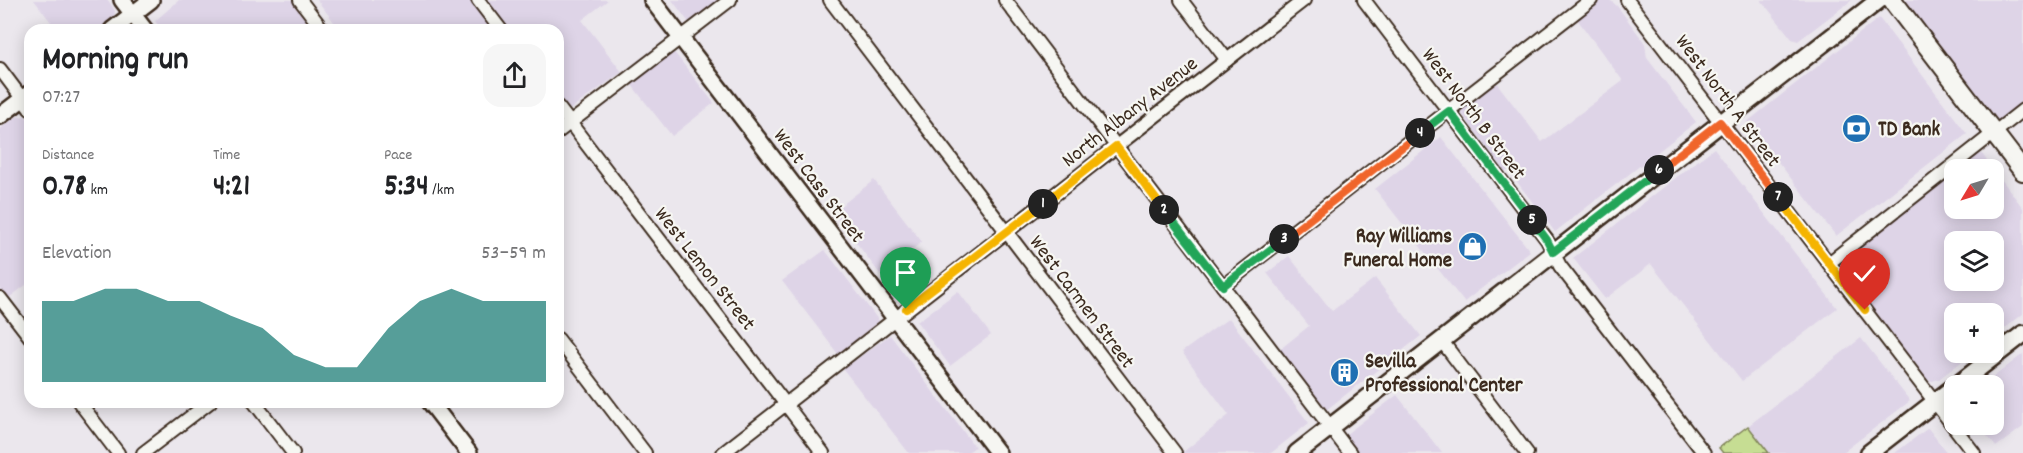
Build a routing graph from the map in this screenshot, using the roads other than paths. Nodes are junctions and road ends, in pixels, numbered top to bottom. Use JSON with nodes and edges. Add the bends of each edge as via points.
{"nodes":[{"id":1,"x":122,"y":0,"type":"edge"},
{"id":2,"x":151,"y":0,"type":"edge"},
{"id":3,"x":300,"y":0,"type":"edge"},
{"id":4,"x":478,"y":0,"type":"edge"},
{"id":5,"x":652,"y":0,"type":"edge"},
{"id":6,"x":730,"y":0,"type":"edge"},
{"id":7,"x":830,"y":0,"type":"edge"},
{"id":8,"x":1005,"y":0,"type":"edge"},
{"id":9,"x":1181,"y":0,"type":"edge"},
{"id":10,"x":1304,"y":0,"type":"edge"},
{"id":11,"x":1364,"y":0,"type":"edge"},
{"id":12,"x":1591,"y":0,"type":"edge"},
{"id":13,"x":1627,"y":0,"type":"edge"},
{"id":14,"x":1879,"y":0,"type":"edge"},
{"id":15,"x":1892,"y":0,"type":"edge"},
{"id":16,"x":133,"y":14,"type":"junction"},
{"id":17,"x":120,"y":24,"type":"edge"},
{"id":18,"x":140,"y":24,"type":"edge"},
{"id":19,"x":318,"y":24,"type":"edge"},
{"id":20,"x":496,"y":24,"type":"edge"},
{"id":21,"x":681,"y":38,"type":"junction"},
{"id":22,"x":1227,"y":60,"type":"junction"},
{"id":23,"x":0,"y":69,"type":"edge"},
{"id":24,"x":24,"y":97,"type":"edge"},
{"id":25,"x":24,"y":102,"type":"edge"},
{"id":26,"x":2023,"y":110,"type":"edge"},
{"id":27,"x":1449,"y":111,"type":"junction"},
{"id":28,"x":564,"y":115,"type":"edge"},
{"id":29,"x":0,"y":116,"type":"edge"},
{"id":30,"x":1720,"y":122,"type":"junction"},
{"id":31,"x":570,"y":123,"type":"junction"},
{"id":32,"x":564,"y":128,"type":"edge"},
{"id":33,"x":1994,"y":133,"type":"junction"},
{"id":34,"x":1116,"y":146,"type":"junction"},
{"id":35,"x":2023,"y":171,"type":"edge"},
{"id":36,"x":1006,"y":232,"type":"junction"},
{"id":37,"x":1553,"y":252,"type":"junction"},
{"id":38,"x":1829,"y":263,"type":"junction"},
{"id":39,"x":1223,"y":286,"type":"junction"},
{"id":40,"x":0,"y":298,"type":"edge"},
{"id":41,"x":895,"y":318,"type":"junction"},
{"id":42,"x":24,"y":329,"type":"edge"},
{"id":43,"x":2023,"y":334,"type":"edge"},
{"id":44,"x":1441,"y":340,"type":"junction"},
{"id":45,"x":564,"y":347,"type":"edge"},
{"id":46,"x":1969,"y":375,"type":"edge"},
{"id":47,"x":1944,"y":395,"type":"edge"},
{"id":48,"x":1935,"y":402,"type":"junction"},
{"id":49,"x":786,"y":404,"type":"junction"},
{"id":50,"x":84,"y":408,"type":"edge"},
{"id":51,"x":202,"y":408,"type":"edge"},
{"id":52,"x":259,"y":408,"type":"edge"},
{"id":53,"x":435,"y":408,"type":"edge"},
{"id":54,"x":1330,"y":427,"type":"junction"},
{"id":55,"x":118,"y":453,"type":"edge"},
{"id":56,"x":143,"y":453,"type":"edge"},
{"id":57,"x":293,"y":453,"type":"edge"},
{"id":58,"x":469,"y":453,"type":"edge"},
{"id":59,"x":645,"y":453,"type":"edge"},
{"id":60,"x":723,"y":453,"type":"edge"},
{"id":61,"x":823,"y":453,"type":"edge"},
{"id":62,"x":998,"y":453,"type":"edge"},
{"id":63,"x":1175,"y":453,"type":"edge"},
{"id":64,"x":1297,"y":453,"type":"edge"},
{"id":65,"x":1350,"y":453,"type":"edge"},
{"id":66,"x":1527,"y":453,"type":"edge"},
{"id":67,"x":1704,"y":453,"type":"edge"},
{"id":68,"x":1869,"y":453,"type":"edge"},
{"id":69,"x":1974,"y":453,"type":"edge"}],
"edges":[{"from":1,"to":16,"type":"street"},
{"from":2,"to":16,"type":"street"},
{"from":3,"to":19,"type":"street"},
{"from":4,"to":20,"type":"street"},
{"from":5,"to":21,"type":"street","name":"West Cass Street"},
{"from":6,"to":21,"type":"street"},
{"from":7,"to":36,"type":"street","name":"West Carmen Street"},
{"from":8,"to":34,"type":"street"},
{"from":9,"to":22,"type":"street"},
{"from":10,"to":22,"type":"street","name":"North Albany Avenue"},
{"from":11,"to":27,"type":"street","name":"West North B Street"},
{"from":12,"to":27,"type":"street"},
{"from":13,"to":30,"type":"street","name":"West North A Street"},
{"from":14,"to":30,"type":"main road"},
{"from":15,"to":33,"type":"main road"},
{"from":16,"to":17,"type":"street"},
{"from":16,"to":18,"type":"street"},
{"from":21,"to":31,"type":"street"},
{"from":21,"to":41,"type":"street","name":"West Cass Street"},
{"from":22,"to":34,"type":"street","name":"North Albany Avenue"},
{"from":23,"to":24,"type":"street"},
{"from":25,"to":29,"type":"street"},
{"from":26,"to":33,"type":"street"},
{"from":27,"to":37,"type":"street","name":"West North B Street"},
{"from":27,"to":39,"type":"street"},
{"from":28,"to":31,"type":"street","name":"West Lemon Street"},
{"from":30,"to":37,"type":"main road"},
{"from":30,"to":38,"type":"street","name":"West North A Street"},
{"from":31,"to":32,"type":"street"},
{"from":31,"to":49,"type":"street","name":"West Lemon Street"},
{"from":33,"to":35,"type":"main road"},
{"from":33,"to":38,"type":"street"},
{"from":34,"to":36,"type":"street","name":"North Albany Avenue"},
{"from":34,"to":39,"type":"street"},
{"from":36,"to":41,"type":"street","name":"North Albany Avenue"},
{"from":36,"to":63,"type":"street","name":"West Carmen Street"},
{"from":37,"to":44,"type":"main road"},
{"from":37,"to":67,"type":"street","name":"West North B Street"},
{"from":38,"to":48,"type":"street","name":"West North A Street"},
{"from":39,"to":54,"type":"street"},
{"from":40,"to":42,"type":"street"},
{"from":41,"to":49,"type":"street","name":"North Albany Avenue"},
{"from":41,"to":62,"type":"street","name":"West Cass Street"},
{"from":43,"to":46,"type":"main road"},
{"from":44,"to":54,"type":"main road"},
{"from":44,"to":66,"type":"street"},
{"from":45,"to":59,"type":"street"},
{"from":47,"to":48,"type":"main road"},
{"from":48,"to":68,"type":"main road"},
{"from":48,"to":69,"type":"street","name":"West North A Street"},
{"from":49,"to":60,"type":"street","name":"North Albany Avenue"},
{"from":49,"to":61,"type":"street","name":"West Lemon Street"},
{"from":50,"to":55,"type":"street"},
{"from":51,"to":56,"type":"street"},
{"from":52,"to":57,"type":"street"},
{"from":53,"to":58,"type":"street"},
{"from":54,"to":64,"type":"main road"},
{"from":54,"to":65,"type":"street"}]}
